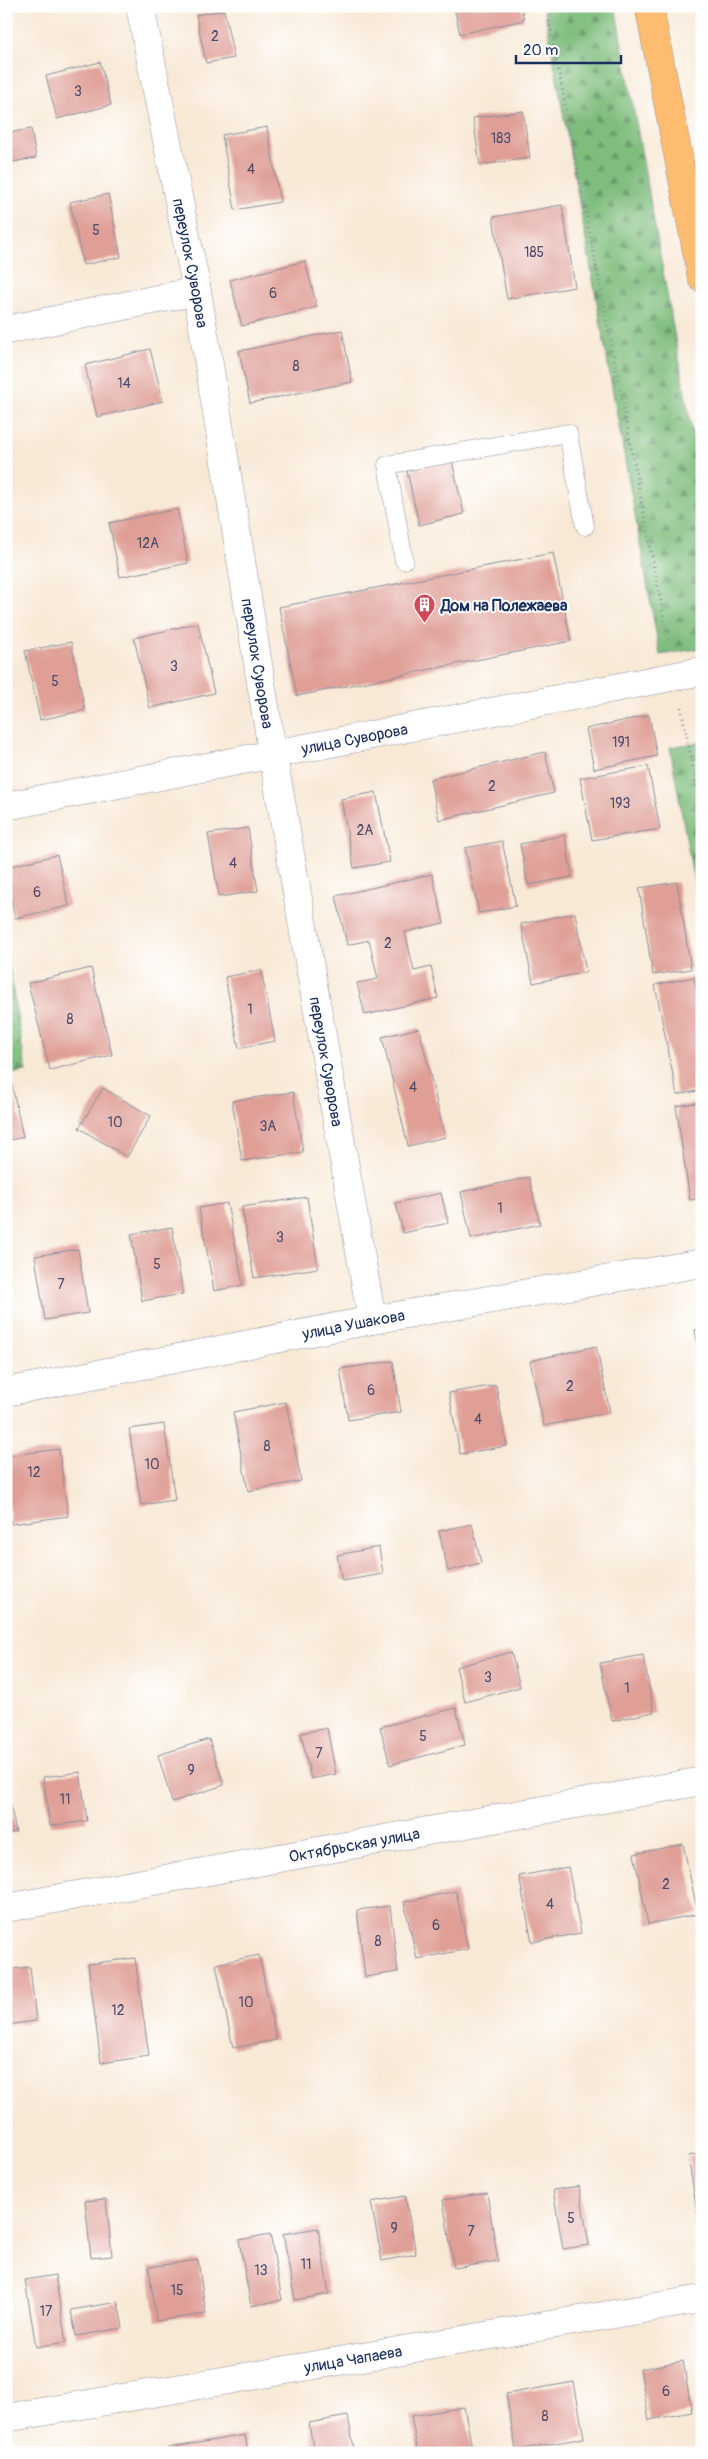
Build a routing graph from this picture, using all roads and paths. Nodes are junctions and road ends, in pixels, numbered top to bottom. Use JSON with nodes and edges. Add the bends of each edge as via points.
{"nodes":[{"id":1,"x":140,"y":6,"type":"edge"},
{"id":2,"x":546,"y":6,"type":"edge"},
{"id":3,"x":649,"y":6,"type":"edge"},
{"id":4,"x":702,"y":278,"type":"edge"},
{"id":5,"x":197,"y":291,"type":"junction"},
{"id":6,"x":6,"y":330,"type":"edge"},
{"id":7,"x":585,"y":526,"type":"dead end"},
{"id":8,"x":404,"y":560,"type":"dead end"},
{"id":9,"x":702,"y":671,"type":"edge"},
{"id":10,"x":675,"y":676,"type":"junction"},
{"id":11,"x":273,"y":756,"type":"junction"},
{"id":12,"x":6,"y":806,"type":"edge"},
{"id":13,"x":702,"y":814,"type":"edge"},
{"id":14,"x":702,"y":1263,"type":"edge"},
{"id":15,"x":372,"y":1320,"type":"junction"},
{"id":16,"x":6,"y":1392,"type":"edge"},
{"id":17,"x":702,"y":1781,"type":"edge"},
{"id":18,"x":6,"y":1908,"type":"edge"},
{"id":19,"x":702,"y":2299,"type":"edge"},
{"id":20,"x":6,"y":2418,"type":"edge"}],
"edges":[{"from":1,"to":5,"type":"street","name":"переулок Суворова"},
{"from":2,"to":10,"type":"path"},
{"from":3,"to":4,"type":"main road"},
{"from":5,"to":6,"type":"street"},
{"from":5,"to":11,"type":"street","name":"переулок Суворова"},
{"from":7,"to":8,"type":"lane","via":[[568,433],[387,465]]},
{"from":9,"to":10,"type":"street","name":"улица Суворова"},
{"from":10,"to":11,"type":"street","name":"улица Суворова"},
{"from":10,"to":13,"type":"path"},
{"from":11,"to":12,"type":"street","name":"улица Суворова"},
{"from":11,"to":15,"type":"street","name":"переулок Суворова"},
{"from":14,"to":15,"type":"street","name":"улица Ушакова"},
{"from":15,"to":16,"type":"street","name":"улица Ушакова"},
{"from":17,"to":18,"type":"street","name":"Октябрьская улица"},
{"from":19,"to":20,"type":"street","name":"улица Чапаева"}]}
